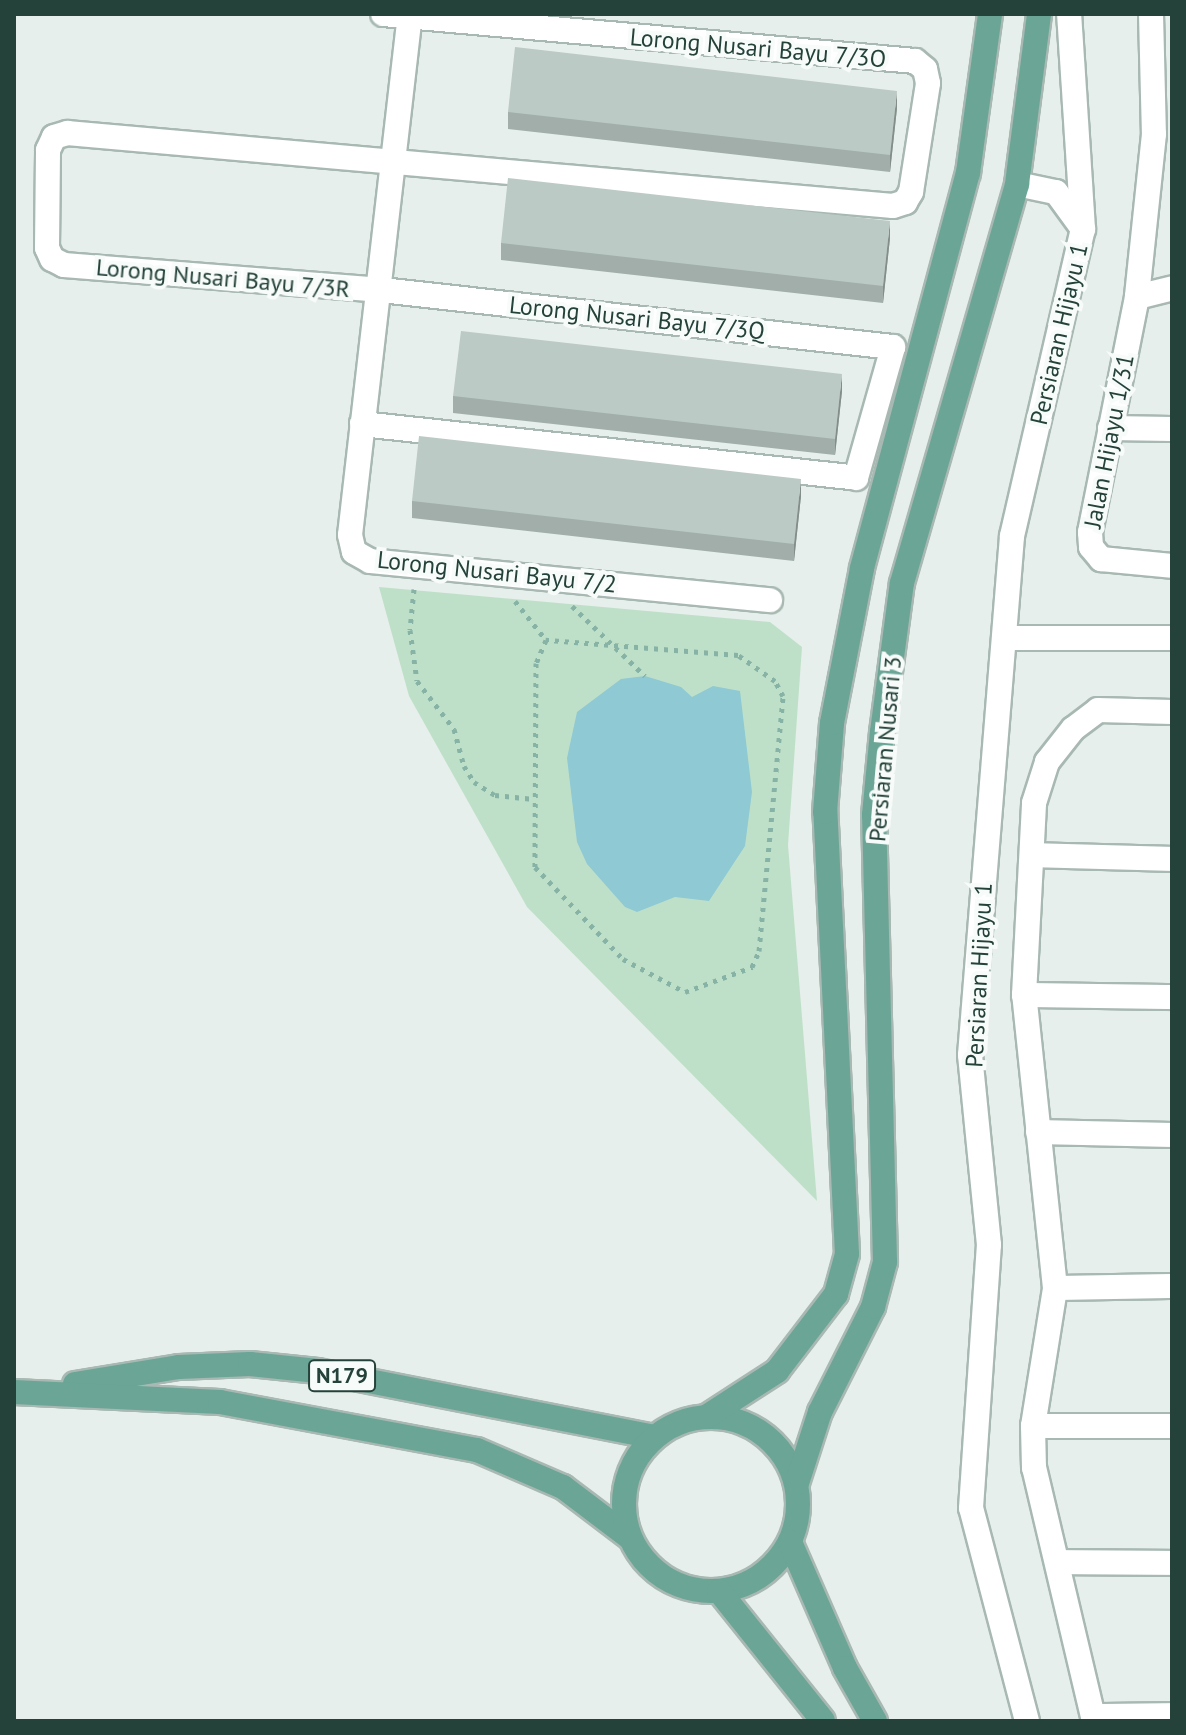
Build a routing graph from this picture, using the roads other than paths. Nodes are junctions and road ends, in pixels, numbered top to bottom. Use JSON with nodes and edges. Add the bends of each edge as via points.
{"nodes":[{"id":1,"x":383,"y":14,"type":"edge"},
{"id":2,"x":990,"y":14,"type":"edge"},
{"id":3,"x":1039,"y":14,"type":"edge"},
{"id":4,"x":1069,"y":14,"type":"edge"},
{"id":5,"x":1151,"y":14,"type":"edge"},
{"id":6,"x":410,"y":16,"type":"edge"},
{"id":7,"x":1163,"y":134,"type":"edge"},
{"id":8,"x":395,"y":164,"type":"junction"},
{"id":9,"x":1017,"y":184,"type":"junction"},
{"id":10,"x":1083,"y":229,"type":"junction"},
{"id":11,"x":1172,"y":288,"type":"edge"},
{"id":12,"x":382,"y":290,"type":"junction"},
{"id":13,"x":1137,"y":297,"type":"junction"},
{"id":14,"x":362,"y":424,"type":"junction"},
{"id":15,"x":1110,"y":428,"type":"junction"},
{"id":16,"x":1172,"y":429,"type":"edge"},
{"id":17,"x":1172,"y":566,"type":"edge"},
{"id":18,"x":770,"y":600,"type":"dead end"},
{"id":19,"x":1004,"y":638,"type":"junction"},
{"id":20,"x":1172,"y":638,"type":"edge"},
{"id":21,"x":1172,"y":712,"type":"edge"},
{"id":22,"x":1032,"y":855,"type":"junction"},
{"id":23,"x":1172,"y":859,"type":"edge"},
{"id":24,"x":1024,"y":995,"type":"junction"},
{"id":25,"x":1172,"y":997,"type":"edge"},
{"id":26,"x":1038,"y":1132,"type":"junction"},
{"id":27,"x":1172,"y":1135,"type":"edge"},
{"id":28,"x":1172,"y":1286,"type":"edge"},
{"id":29,"x":1055,"y":1288,"type":"junction"},
{"id":30,"x":20,"y":1392,"type":"edge"},
{"id":31,"x":706,"y":1417,"type":"junction"},
{"id":32,"x":1033,"y":1426,"type":"junction"},
{"id":33,"x":1172,"y":1426,"type":"edge"},
{"id":34,"x":655,"y":1437,"type":"junction"},
{"id":35,"x":797,"y":1483,"type":"junction"},
{"id":36,"x":629,"y":1537,"type":"junction"},
{"id":37,"x":790,"y":1542,"type":"junction"},
{"id":38,"x":1058,"y":1562,"type":"junction"},
{"id":39,"x":1172,"y":1563,"type":"edge"},
{"id":40,"x":719,"y":1591,"type":"junction"},
{"id":41,"x":1172,"y":1715,"type":"edge"},
{"id":42,"x":1093,"y":1719,"type":"edge"},
{"id":43,"x":823,"y":1721,"type":"edge"},
{"id":44,"x":875,"y":1721,"type":"edge"},
{"id":45,"x":1027,"y":1721,"type":"edge"}],
"edges":[{"from":1,"to":6,"type":"street","name":"Lorong Nusari Bayu 7/3O"},
{"from":2,"to":31,"type":"main road","name":"Persiaran Nusari 3","via":[[968,173],[862,568],[832,723],[825,812],[847,1254],[836,1294],[777,1371]]},
{"from":3,"to":9,"type":"main road","name":"Persiaran Nusari 3"},
{"from":4,"to":10,"type":"street","name":"Persiaran Hijayu 1"},
{"from":5,"to":7,"type":"street","name":"Jalan Hijayu 1/31"},
{"from":6,"to":8,"type":"street"},
{"from":6,"to":8,"type":"street","name":"Lorong Nusari Bayu 7/3O","via":[[915,61],[925,69],[928,83],[911,192],[905,202],[893,206]]},
{"from":7,"to":13,"type":"street","name":"Jalan Hijayu 1/31"},
{"from":8,"to":12,"type":"street"},
{"from":8,"to":12,"type":"street","name":"Lorong Nusari Bayu 7/3R","via":[[67,133],[54,137],[48,150],[47,248],[52,259],[64,265]]},
{"from":9,"to":10,"type":"street","name":"Persiaran Hijayu 1","via":[[1056,192]]},
{"from":9,"to":35,"type":"main road","name":"Persiaran Nusari 3","via":[[902,583],[882,732],[874,815],[885,1262],[873,1307],[820,1412]]},
{"from":10,"to":19,"type":"street","name":"Persiaran Hijayu 1","via":[[1012,536]]},
{"from":11,"to":13,"type":"street"},
{"from":12,"to":14,"type":"street"},
{"from":12,"to":14,"type":"street","name":"Lorong Nusari Bayu 7/3Q","via":[[893,347],[856,478]]},
{"from":13,"to":15,"type":"street","name":"Jalan Hijayu 1/31"},
{"from":14,"to":18,"type":"street","name":"Lorong Nusari Bayu 7/2","via":[[350,535],[354,552],[370,561]]},
{"from":15,"to":16,"type":"street"},
{"from":15,"to":17,"type":"street","name":"Jalan Hijayu 1/31","via":[[1091,547],[1101,559],[1116,564]]},
{"from":19,"to":20,"type":"street"},
{"from":19,"to":45,"type":"street","name":"Persiaran Hijayu 1","via":[[970,1055],[989,1245],[971,1508]]},
{"from":21,"to":22,"type":"street","via":[[1098,710],[1073,729],[1047,762],[1034,803]]},
{"from":22,"to":23,"type":"street"},
{"from":22,"to":24,"type":"street"},
{"from":24,"to":25,"type":"street"},
{"from":24,"to":26,"type":"street"},
{"from":26,"to":27,"type":"street"},
{"from":26,"to":29,"type":"street"},
{"from":28,"to":29,"type":"street"},
{"from":29,"to":32,"type":"street"},
{"from":30,"to":34,"type":"main road","number":"N179","via":[[179,1367],[250,1364],[318,1371]]},
{"from":30,"to":36,"type":"main road","number":"N179","via":[[220,1402],[477,1450],[563,1487]]},
{"from":31,"to":34,"type":"main road","number":"N179","via":[[679,1423]]},
{"from":31,"to":35,"type":"main road","number":"N179","via":[[736,1421],[763,1434],[784,1456]]},
{"from":32,"to":33,"type":"street"},
{"from":32,"to":38,"type":"street","via":[[1034,1468]]},
{"from":34,"to":36,"type":"main road","number":"N179","via":[[636,1457],[625,1483]]},
{"from":35,"to":37,"type":"main road","number":"N179","via":[[799,1514]]},
{"from":36,"to":40,"type":"main road","number":"N179","via":[[644,1561],[665,1579],[691,1590]]},
{"from":37,"to":40,"type":"main road","number":"N179","via":[[773,1567],[748,1584]]},
{"from":37,"to":44,"type":"main road","via":[[845,1668]]},
{"from":38,"to":39,"type":"street"},
{"from":38,"to":42,"type":"street"},
{"from":40,"to":43,"type":"main road"},
{"from":41,"to":42,"type":"street"}]}
